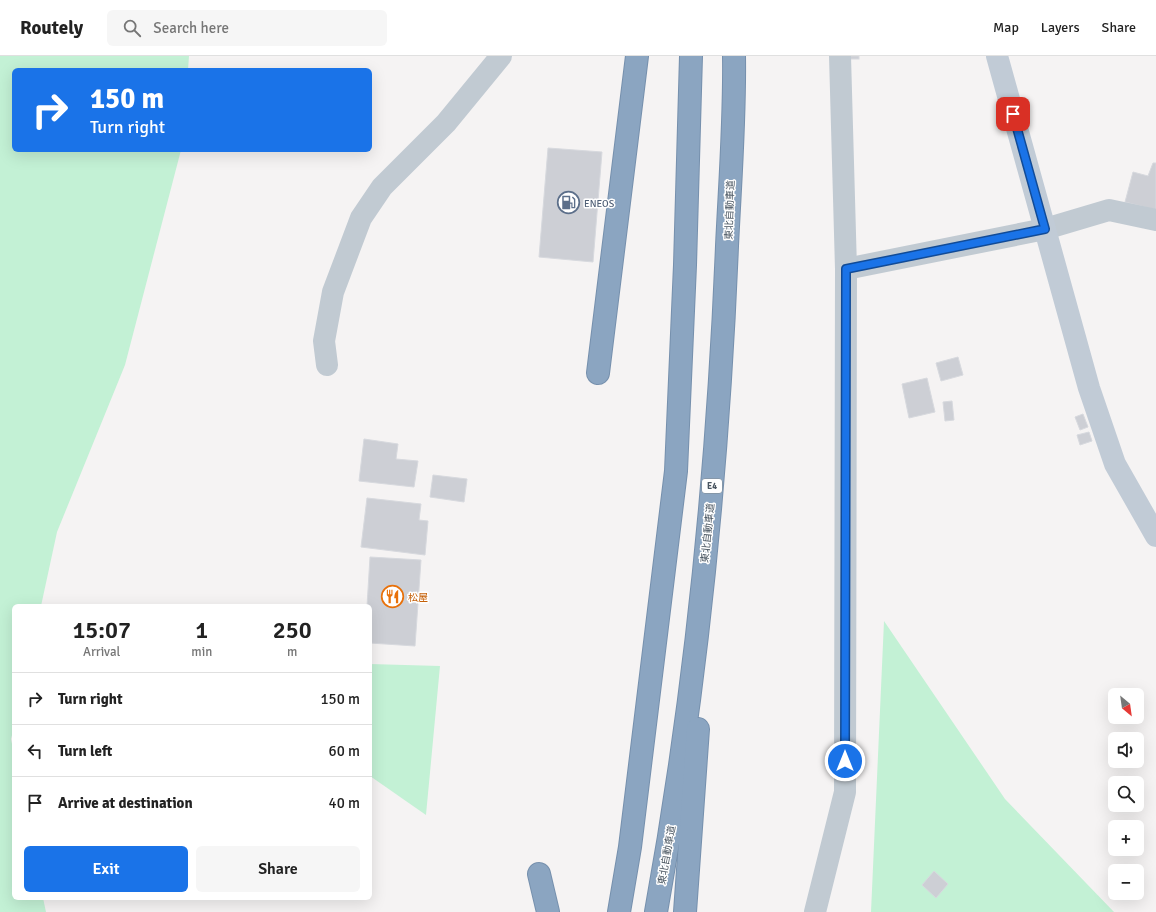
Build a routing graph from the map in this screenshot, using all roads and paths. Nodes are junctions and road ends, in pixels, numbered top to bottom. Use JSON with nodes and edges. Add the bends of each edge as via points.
{"nodes":[{"id":1,"x":501,"y":56,"type":"edge"},
{"id":2,"x":637,"y":56,"type":"edge"},
{"id":3,"x":691,"y":56,"type":"edge"},
{"id":4,"x":734,"y":56,"type":"edge"},
{"id":5,"x":840,"y":56,"type":"edge"},
{"id":6,"x":997,"y":56,"type":"edge"},
{"id":7,"x":1156,"y":220,"type":"edge"},
{"id":8,"x":1045,"y":229,"type":"junction"},
{"id":9,"x":846,"y":269,"type":"junction"},
{"id":10,"x":327,"y":364,"type":"dead end"},
{"id":11,"x":598,"y":373,"type":"dead end"},
{"id":12,"x":714,"y":471,"type":"junction"},
{"id":13,"x":1156,"y":536,"type":"edge"},
{"id":14,"x":539,"y":874,"type":"dead end"},
{"id":15,"x":548,"y":912,"type":"edge"},
{"id":16,"x":619,"y":912,"type":"edge"},
{"id":17,"x":656,"y":912,"type":"edge"},
{"id":18,"x":685,"y":912,"type":"edge"},
{"id":19,"x":816,"y":912,"type":"edge"}],
"edges":[{"from":1,"to":10,"type":"street","via":[[446,123],[382,187],[361,218],[333,292],[324,341]]},
{"from":2,"to":11,"type":"highway"},
{"from":3,"to":16,"type":"highway","via":[[676,471],[630,848]]},
{"from":4,"to":12,"type":"highway","name":"東北自動車道","number":"E4","via":[[724,313]]},
{"from":5,"to":9,"type":"street"},
{"from":6,"to":8,"type":"street"},
{"from":7,"to":8,"type":"street","via":[[1109,210]]},
{"from":8,"to":9,"type":"street"},
{"from":8,"to":13,"type":"street","via":[[1089,388],[1115,464]]},
{"from":9,"to":19,"type":"street","via":[[845,792]]},
{"from":12,"to":17,"type":"highway","name":"東北自動車道","number":"E4","via":[[689,706]]},
{"from":12,"to":18,"type":"highway"},
{"from":14,"to":15,"type":"highway"}]}
